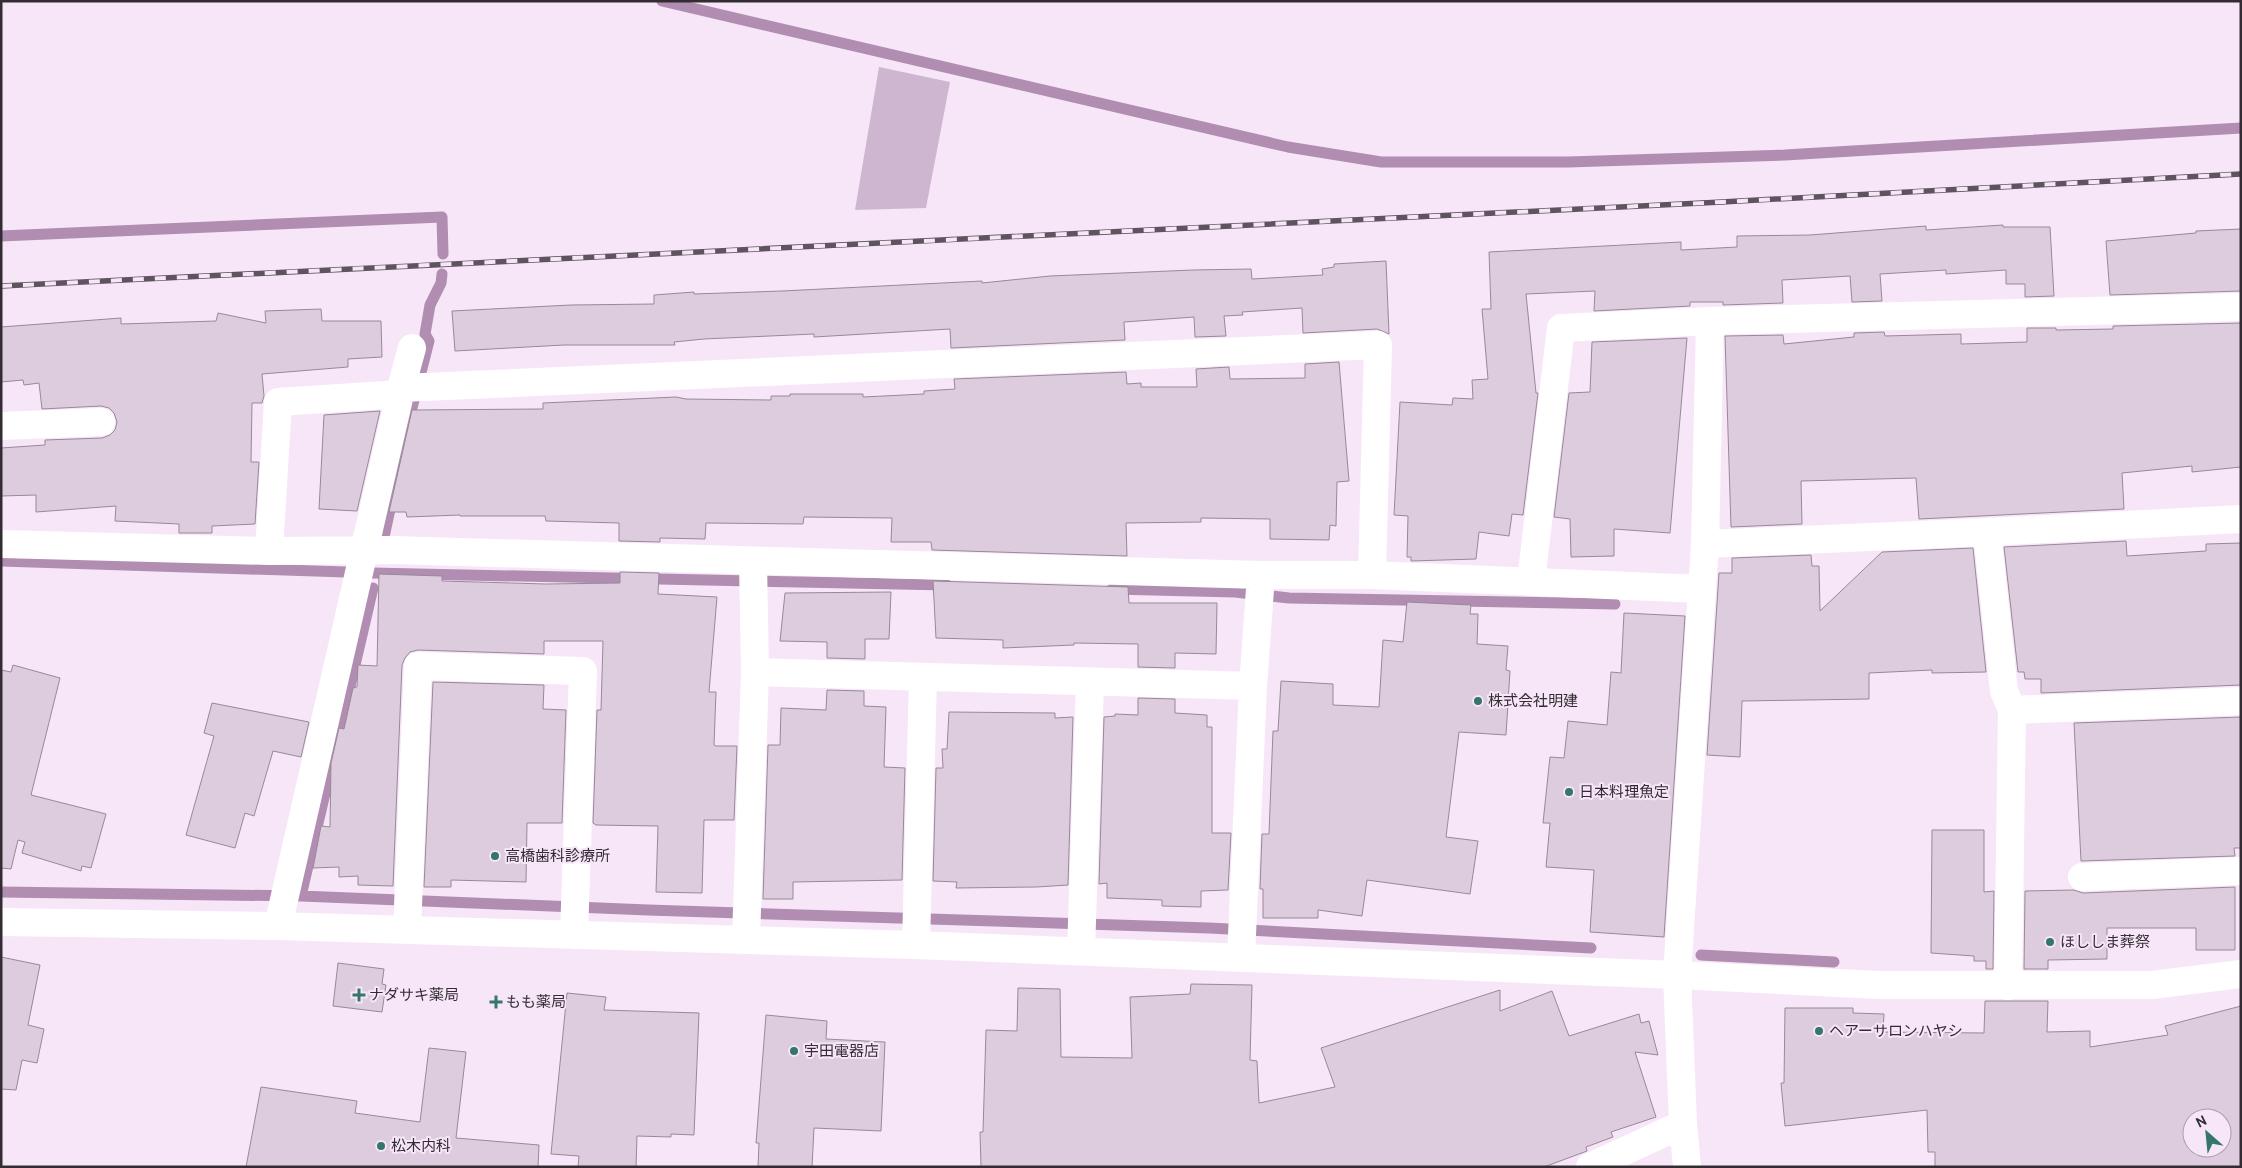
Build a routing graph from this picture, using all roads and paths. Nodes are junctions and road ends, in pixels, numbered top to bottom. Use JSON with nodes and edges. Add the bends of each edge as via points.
{"nodes":[{"id":1,"x":2241,"y":307,"type":"edge"},
{"id":2,"x":1710,"y":321,"type":"junction"},
{"id":3,"x":412,"y":348,"type":"dead end"},
{"id":4,"x":410,"y":389,"type":"junction"},
{"id":5,"x":101,"y":422,"type":"dead end"},
{"id":6,"x":1,"y":426,"type":"edge"},
{"id":7,"x":2241,"y":519,"type":"edge"},
{"id":8,"x":1987,"y":532,"type":"junction"},
{"id":9,"x":1,"y":544,"type":"edge"},
{"id":10,"x":1705,"y":544,"type":"junction"},
{"id":11,"x":269,"y":551,"type":"junction"},
{"id":12,"x":377,"y":551,"type":"junction"},
{"id":13,"x":1372,"y":575,"type":"junction"},
{"id":14,"x":753,"y":576,"type":"junction"},
{"id":15,"x":1531,"y":580,"type":"junction"},
{"id":16,"x":1701,"y":589,"type":"junction"},
{"id":17,"x":1260,"y":590,"type":"junction"},
{"id":18,"x":755,"y":672,"type":"junction"},
{"id":19,"x":923,"y":677,"type":"junction"},
{"id":20,"x":1090,"y":683,"type":"junction"},
{"id":21,"x":1253,"y":686,"type":"junction"},
{"id":22,"x":2241,"y":701,"type":"edge"},
{"id":23,"x":2012,"y":710,"type":"junction"},
{"id":24,"x":2241,"y":871,"type":"edge"},
{"id":25,"x":2082,"y":877,"type":"dead end"},
{"id":26,"x":283,"y":907,"type":"junction"},
{"id":27,"x":574,"y":914,"type":"junction"},
{"id":28,"x":746,"y":921,"type":"junction"},
{"id":29,"x":1,"y":922,"type":"edge"},
{"id":30,"x":408,"y":922,"type":"junction"},
{"id":31,"x":1082,"y":932,"type":"junction"},
{"id":32,"x":916,"y":938,"type":"junction"},
{"id":33,"x":1242,"y":939,"type":"junction"},
{"id":34,"x":2241,"y":974,"type":"edge"},
{"id":35,"x":1677,"y":975,"type":"junction"},
{"id":36,"x":2008,"y":986,"type":"junction"},
{"id":37,"x":1683,"y":1124,"type":"junction"},
{"id":38,"x":1590,"y":1167,"type":"edge"},
{"id":39,"x":1687,"y":1167,"type":"edge"}],
"edges":[{"from":1,"to":2,"type":"street"},
{"from":2,"to":10,"type":"street"},
{"from":2,"to":15,"type":"street","via":[[1561,328]]},
{"from":3,"to":4,"type":"street"},
{"from":4,"to":11,"type":"street","via":[[278,402]]},
{"from":4,"to":12,"type":"street"},
{"from":4,"to":13,"type":"street","via":[[1378,345]]},
{"from":5,"to":6,"type":"street"},
{"from":7,"to":8,"type":"street"},
{"from":8,"to":10,"type":"street"},
{"from":8,"to":23,"type":"street","via":[[2004,691]]},
{"from":9,"to":11,"type":"street"},
{"from":10,"to":16,"type":"street"},
{"from":11,"to":12,"type":"street"},
{"from":12,"to":14,"type":"street"},
{"from":12,"to":26,"type":"street"},
{"from":13,"to":15,"type":"street"},
{"from":13,"to":17,"type":"street"},
{"from":14,"to":17,"type":"street"},
{"from":14,"to":18,"type":"street"},
{"from":15,"to":16,"type":"street"},
{"from":16,"to":35,"type":"street"},
{"from":17,"to":21,"type":"street"},
{"from":18,"to":19,"type":"street"},
{"from":18,"to":28,"type":"street"},
{"from":19,"to":20,"type":"street"},
{"from":19,"to":32,"type":"street"},
{"from":20,"to":21,"type":"street"},
{"from":20,"to":31,"type":"street"},
{"from":21,"to":33,"type":"street"},
{"from":22,"to":23,"type":"street"},
{"from":23,"to":36,"type":"street"},
{"from":24,"to":25,"type":"street"},
{"from":26,"to":29,"type":"street"},
{"from":26,"to":30,"type":"street"},
{"from":27,"to":28,"type":"street"},
{"from":27,"to":30,"type":"street"},
{"from":27,"to":30,"type":"street","via":[[583,671],[418,666]]},
{"from":28,"to":32,"type":"street"},
{"from":31,"to":32,"type":"street"},
{"from":31,"to":33,"type":"street"},
{"from":33,"to":35,"type":"street"},
{"from":34,"to":36,"type":"street","via":[[2152,985]]},
{"from":35,"to":36,"type":"street","via":[[1879,985]]},
{"from":35,"to":37,"type":"street"},
{"from":37,"to":38,"type":"street"},
{"from":37,"to":39,"type":"street"}]}
